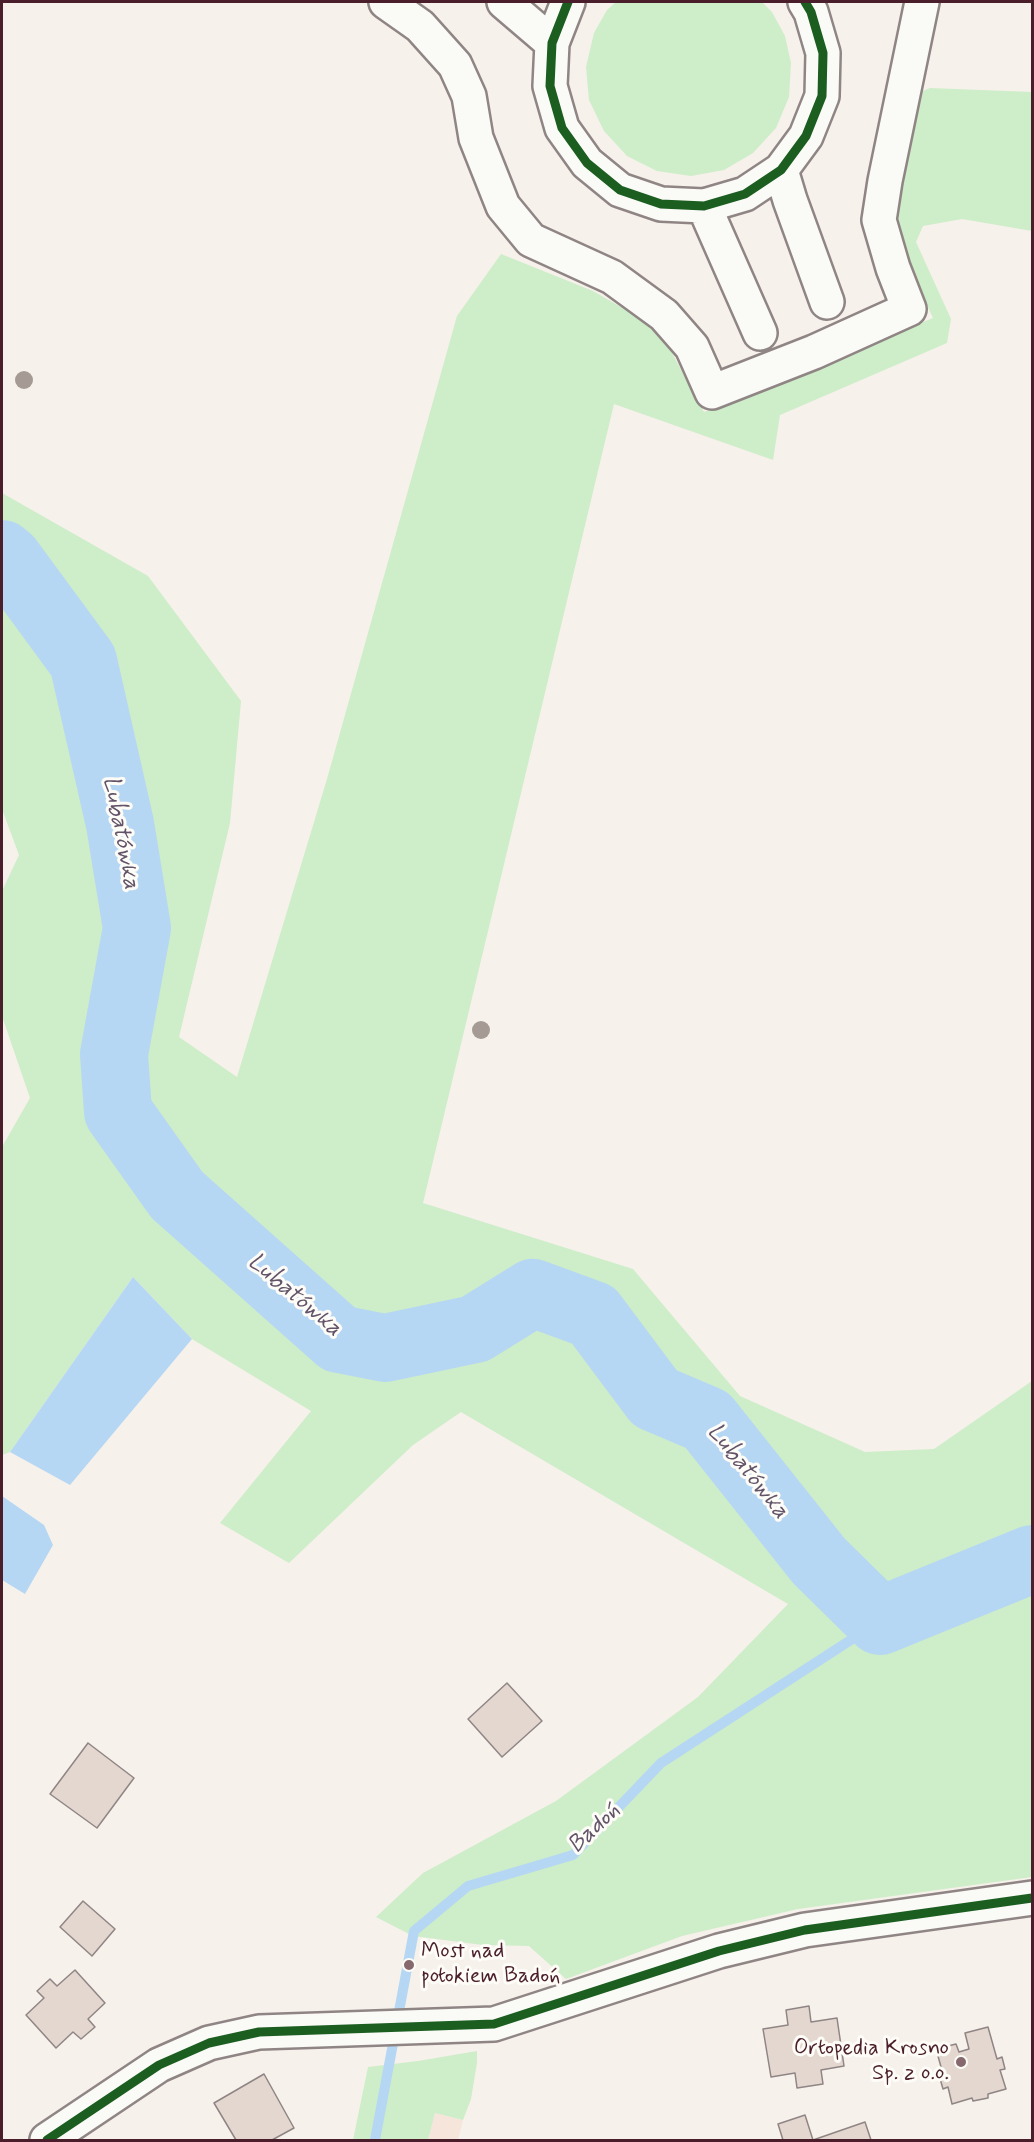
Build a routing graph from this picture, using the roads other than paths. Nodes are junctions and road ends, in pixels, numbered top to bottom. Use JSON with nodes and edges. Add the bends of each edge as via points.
{"nodes":[{"id":1,"x":386,"y":2,"type":"edge"},
{"id":2,"x":504,"y":2,"type":"edge"},
{"id":3,"x":568,"y":2,"type":"edge"},
{"id":4,"x":922,"y":2,"type":"edge"},
{"id":5,"x":810,"y":5,"type":"edge"},
{"id":6,"x":552,"y":43,"type":"junction"},
{"id":7,"x":781,"y":170,"type":"junction"},
{"id":8,"x":704,"y":206,"type":"junction"},
{"id":9,"x":827,"y":302,"type":"dead end"},
{"id":10,"x":760,"y":333,"type":"dead end"},
{"id":11,"x":1032,"y":1898,"type":"edge"},
{"id":12,"x":47,"y":2140,"type":"edge"}],
"edges":[{"from":1,"to":4,"type":"street","via":[[420,26],[455,65],[469,96],[476,138],[503,206],[531,240],[612,277],[664,315],[692,347],[712,392],[909,309],[892,268],[879,220]]},
{"from":2,"to":6,"type":"street"},
{"from":3,"to":6,"type":"street"},
{"from":5,"to":7,"type":"street","via":[[823,53],[822,96],[807,136]]},
{"from":6,"to":8,"type":"street","via":[[550,86],[562,128],[587,163],[620,189],[651,201]]},
{"from":7,"to":8,"type":"street","via":[[745,194]]},
{"from":7,"to":9,"type":"street"},
{"from":8,"to":10,"type":"street"},
{"from":11,"to":12,"type":"street","via":[[805,1929],[719,1951],[494,2024],[259,2032],[209,2043],[159,2065]]}]}
